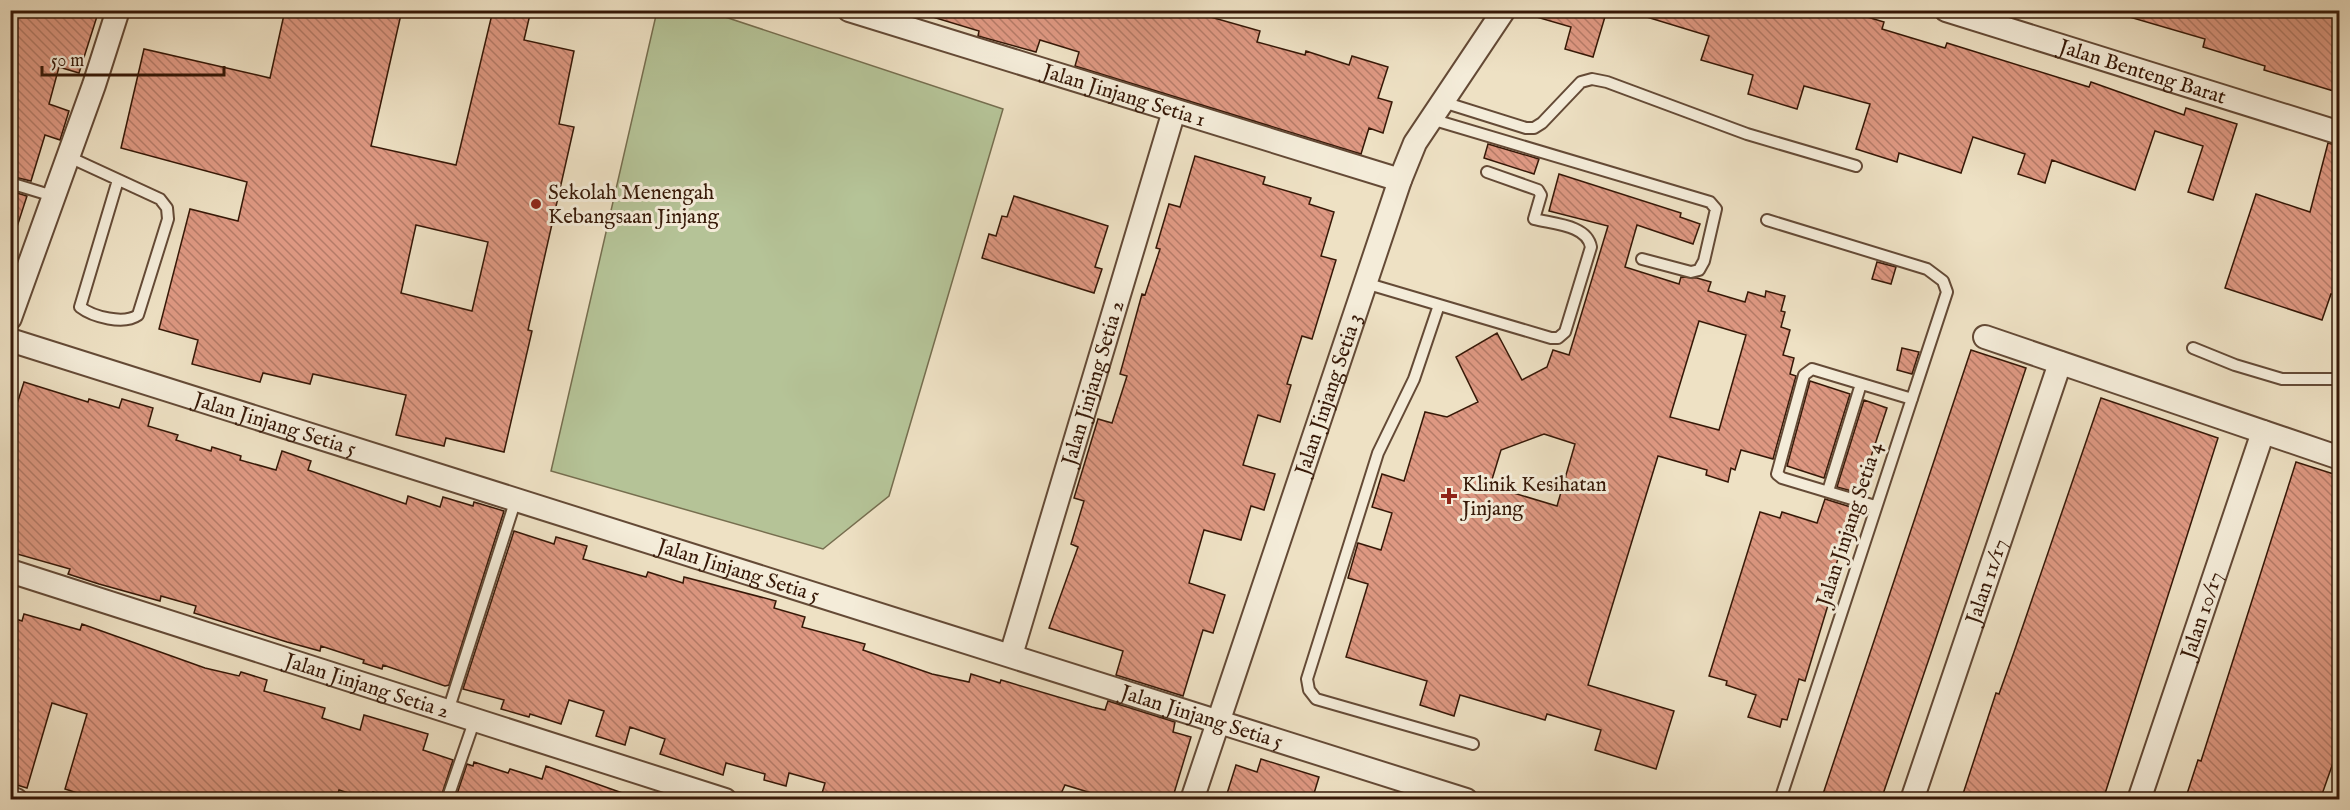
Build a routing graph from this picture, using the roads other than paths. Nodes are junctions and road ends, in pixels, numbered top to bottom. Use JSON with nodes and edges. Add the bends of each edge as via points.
{"nodes":[{"id":1,"x":118,"y":10,"type":"edge"},
{"id":2,"x":849,"y":10,"type":"edge"},
{"id":3,"x":1504,"y":10,"type":"edge"},
{"id":4,"x":1946,"y":10,"type":"edge"},
{"id":5,"x":1174,"y":111,"type":"junction"},
{"id":6,"x":1437,"y":111,"type":"junction"},
{"id":7,"x":2340,"y":133,"type":"edge"},
{"id":8,"x":69,"y":157,"type":"junction"},
{"id":9,"x":1856,"y":166,"type":"dead end"},
{"id":10,"x":1487,"y":172,"type":"dead end"},
{"id":11,"x":118,"y":180,"type":"junction"},
{"id":12,"x":1400,"y":180,"type":"junction"},
{"id":13,"x":10,"y":183,"type":"edge"},
{"id":14,"x":53,"y":196,"type":"junction"},
{"id":15,"x":1767,"y":220,"type":"dead end"},
{"id":16,"x":1642,"y":259,"type":"dead end"},
{"id":17,"x":1365,"y":283,"type":"junction"},
{"id":18,"x":1439,"y":305,"type":"junction"},
{"id":19,"x":10,"y":318,"type":"edge"},
{"id":20,"x":1985,"y":338,"type":"dead end"},
{"id":21,"x":10,"y":340,"type":"edge"},
{"id":22,"x":2193,"y":348,"type":"dead end"},
{"id":23,"x":2060,"y":363,"type":"junction"},
{"id":24,"x":2340,"y":379,"type":"edge"},
{"id":25,"x":1861,"y":384,"type":"junction"},
{"id":26,"x":1912,"y":399,"type":"junction"},
{"id":27,"x":2263,"y":432,"type":"junction"},
{"id":28,"x":2340,"y":458,"type":"edge"},
{"id":29,"x":1828,"y":492,"type":"junction"},
{"id":30,"x":516,"y":499,"type":"junction"},
{"id":31,"x":1875,"y":506,"type":"junction"},
{"id":32,"x":10,"y":571,"type":"edge"},
{"id":33,"x":1011,"y":655,"type":"junction"},
{"id":34,"x":448,"y":711,"type":"junction"},
{"id":35,"x":475,"y":719,"type":"junction"},
{"id":36,"x":1218,"y":721,"type":"junction"},
{"id":37,"x":1473,"y":744,"type":"dead end"},
{"id":38,"x":10,"y":798,"type":"edge"},
{"id":39,"x":16,"y":800,"type":"edge"},
{"id":40,"x":447,"y":800,"type":"edge"},
{"id":41,"x":725,"y":800,"type":"edge"},
{"id":42,"x":1192,"y":800,"type":"edge"},
{"id":43,"x":1466,"y":800,"type":"edge"},
{"id":44,"x":1780,"y":800,"type":"edge"},
{"id":45,"x":1912,"y":800,"type":"edge"},
{"id":46,"x":2139,"y":800,"type":"edge"}],
"edges":[{"from":1,"to":8,"type":"street"},
{"from":2,"to":5,"type":"street","name":"Jalan Jinjang Setia 1"},
{"from":3,"to":6,"type":"street","name":"Jalan Jinjang Setia 3"},
{"from":4,"to":7,"type":"street","name":"Jalan Benteng Barat"},
{"from":5,"to":12,"type":"street","name":"Jalan Jinjang Setia 1"},
{"from":5,"to":33,"type":"street","name":"Jalan Jinjang Setia 2"},
{"from":6,"to":9,"type":"lane","via":[[1534,128],[1581,82],[1592,79],[1747,134]]},
{"from":6,"to":12,"type":"street","name":"Jalan Jinjang Setia 3","via":[[1415,143]]},
{"from":6,"to":16,"type":"lane","via":[[1710,202],[1716,209],[1699,270],[1691,272]]},
{"from":8,"to":11,"type":"lane"},
{"from":8,"to":14,"type":"street"},
{"from":10,"to":18,"type":"lane","via":[[1538,190],[1541,195],[1534,219],[1582,232],[1589,238],[1591,248],[1565,332],[1551,338]]},
{"from":11,"to":11,"type":"lane","via":[[160,199],[167,208],[168,219],[138,315],[123,321],[85,312],[80,307]]},
{"from":12,"to":17,"type":"street","name":"Jalan Jinjang Setia 3"},
{"from":13,"to":14,"type":"lane"},
{"from":14,"to":19,"type":"street"},
{"from":15,"to":26,"type":"lane","name":"Jalan Jinjang Setia 4","via":[[1927,269],[1943,281],[1947,292]]},
{"from":17,"to":18,"type":"lane"},
{"from":17,"to":36,"type":"street","name":"Jalan Jinjang Setia 3"},
{"from":18,"to":37,"type":"lane","via":[[1414,379],[1378,453],[1307,679],[1316,699]]},
{"from":20,"to":23,"type":"street"},
{"from":21,"to":30,"type":"street","name":"Jalan Jinjang Setia 5"},
{"from":22,"to":24,"type":"lane","via":[[2282,379]]},
{"from":23,"to":27,"type":"street"},
{"from":23,"to":45,"type":"street","name":"Jalan 11/17"},
{"from":25,"to":26,"type":"lane"},
{"from":25,"to":29,"type":"lane"},
{"from":25,"to":29,"type":"lane","via":[[1812,369],[1804,375],[1777,474]]},
{"from":26,"to":31,"type":"lane","name":"Jalan Jinjang Setia 4"},
{"from":27,"to":28,"type":"street"},
{"from":27,"to":46,"type":"street","name":"Jalan 10/17"},
{"from":29,"to":31,"type":"lane"},
{"from":30,"to":33,"type":"street","name":"Jalan Jinjang Setia 5"},
{"from":30,"to":34,"type":"lane"},
{"from":31,"to":44,"type":"lane","name":"Jalan Jinjang Setia 4"},
{"from":32,"to":34,"type":"street","name":"Jalan Jinjang Setia 2"},
{"from":33,"to":36,"type":"street","name":"Jalan Jinjang Setia 5"},
{"from":34,"to":35,"type":"street","name":"Jalan Jinjang Setia 2"},
{"from":35,"to":40,"type":"lane"},
{"from":35,"to":41,"type":"street","name":"Jalan Jinjang Setia 2"},
{"from":36,"to":42,"type":"street","name":"Jalan Jinjang Setia 3"},
{"from":36,"to":43,"type":"street","name":"Jalan Jinjang Setia 5"},
{"from":38,"to":39,"type":"street"}]}
